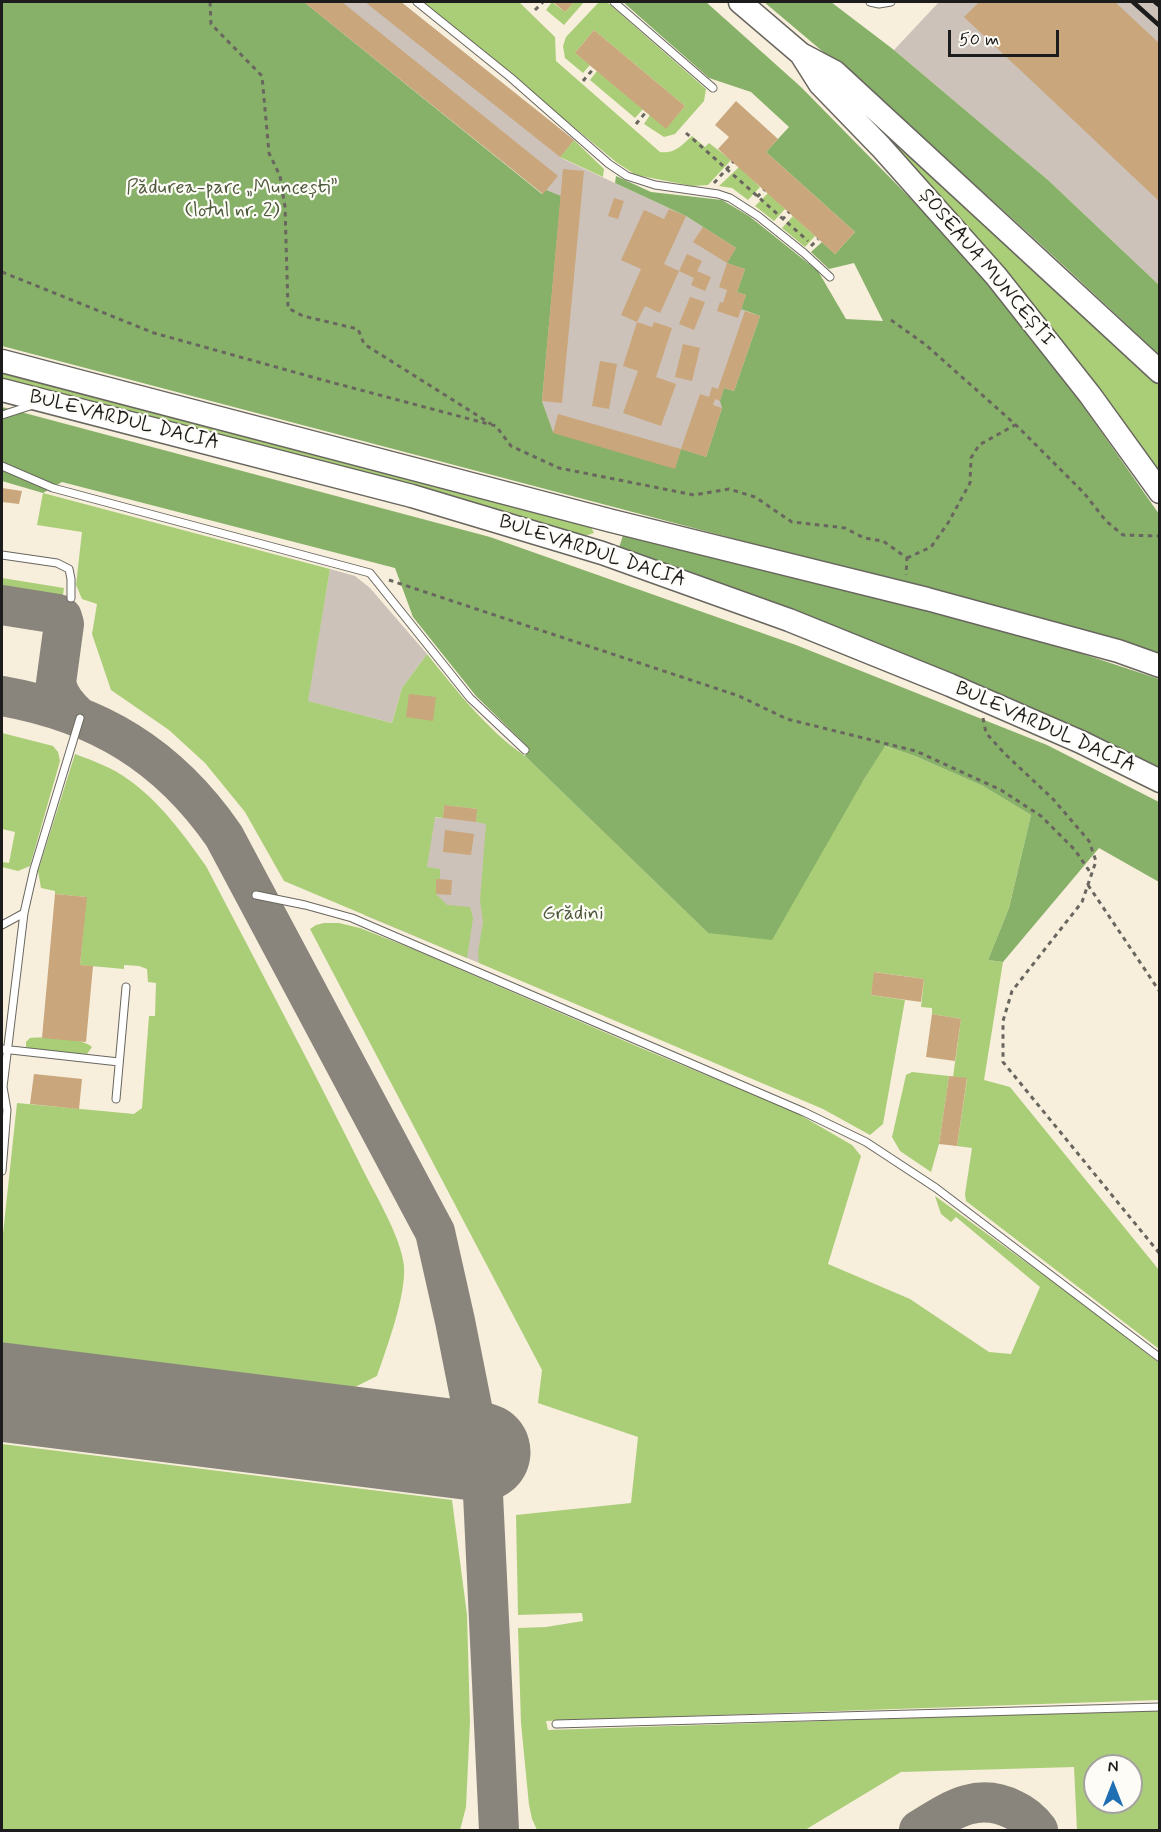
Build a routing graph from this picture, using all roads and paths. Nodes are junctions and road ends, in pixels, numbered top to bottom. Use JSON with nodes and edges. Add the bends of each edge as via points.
{"nodes":[{"id":1,"x":210,"y":2,"type":"edge"},
{"id":2,"x":417,"y":2,"type":"edge"},
{"id":3,"x":543,"y":2,"type":"edge"},
{"id":4,"x":614,"y":2,"type":"edge"},
{"id":5,"x":740,"y":2,"type":"edge"},
{"id":6,"x":870,"y":2,"type":"edge"},
{"id":7,"x":891,"y":2,"type":"edge"},
{"id":8,"x":536,"y":10,"type":"dead end"},
{"id":9,"x":801,"y":54,"type":"junction"},
{"id":10,"x":594,"y":68,"type":"dead end"},
{"id":11,"x":583,"y":81,"type":"dead end"},
{"id":12,"x":713,"y":88,"type":"dead end"},
{"id":13,"x":646,"y":112,"type":"dead end"},
{"id":14,"x":636,"y":124,"type":"dead end"},
{"id":15,"x":686,"y":133,"type":"dead end"},
{"id":16,"x":733,"y":162,"type":"dead end"},
{"id":17,"x":727,"y":170,"type":"junction"},
{"id":18,"x":764,"y":190,"type":"dead end"},
{"id":19,"x":706,"y":192,"type":"junction"},
{"id":20,"x":757,"y":197,"type":"junction"},
{"id":21,"x":746,"y":208,"type":"junction"},
{"id":22,"x":813,"y":245,"type":"dead end"},
{"id":23,"x":2,"y":272,"type":"edge"},
{"id":24,"x":830,"y":277,"type":"dead end"},
{"id":25,"x":891,"y":320,"type":"dead end"},
{"id":26,"x":2,"y":361,"type":"edge"},
{"id":27,"x":1160,"y":372,"type":"edge"},
{"id":28,"x":2,"y":390,"type":"edge"},
{"id":29,"x":51,"y":401,"type":"junction"},
{"id":30,"x":2,"y":415,"type":"edge"},
{"id":31,"x":1015,"y":424,"type":"junction"},
{"id":32,"x":496,"y":426,"type":"junction"},
{"id":33,"x":2,"y":466,"type":"edge"},
{"id":34,"x":1160,"y":492,"type":"edge"},
{"id":35,"x":612,"y":521,"type":"junction"},
{"id":36,"x":1160,"y":536,"type":"edge"},
{"id":37,"x":602,"y":553,"type":"junction"},
{"id":38,"x":2,"y":555,"type":"edge"},
{"id":39,"x":907,"y":558,"type":"junction"},
{"id":40,"x":370,"y":573,"type":"junction"},
{"id":41,"x":906,"y":594,"type":"junction"},
{"id":42,"x":71,"y":598,"type":"dead end"},
{"id":43,"x":1160,"y":666,"type":"edge"},
{"id":44,"x":982,"y":699,"type":"junction"},
{"id":45,"x":80,"y":718,"type":"dead end"},
{"id":46,"x":525,"y":750,"type":"dead end"},
{"id":47,"x":1160,"y":781,"type":"edge"},
{"id":48,"x":1092,"y":874,"type":"junction"},
{"id":49,"x":1088,"y":885,"type":"junction"},
{"id":50,"x":256,"y":895,"type":"dead end"},
{"id":51,"x":24,"y":913,"type":"junction"},
{"id":52,"x":2,"y":925,"type":"edge"},
{"id":53,"x":126,"y":987,"type":"dead end"},
{"id":54,"x":1160,"y":992,"type":"edge"},
{"id":55,"x":4,"y":1049,"type":"edge"},
{"id":56,"x":119,"y":1062,"type":"junction"},
{"id":57,"x":116,"y":1099,"type":"dead end"},
{"id":58,"x":2,"y":1171,"type":"edge"},
{"id":59,"x":1160,"y":1254,"type":"edge"},
{"id":60,"x":1160,"y":1358,"type":"edge"},
{"id":61,"x":1160,"y":1707,"type":"edge"},
{"id":62,"x":556,"y":1724,"type":"dead end"}],
"edges":[{"from":1,"to":32,"type":"path","via":[[211,24],[262,76],[269,153],[280,176],[285,207],[288,308],[303,316],[358,329],[364,344]]},
{"from":2,"to":19,"type":"lane","via":[[627,176],[655,185]]},
{"from":3,"to":8,"type":"path"},
{"from":4,"to":12,"type":"lane"},
{"from":5,"to":9,"type":"main road","name":"ȘOSEAUA MUNCEȘTI"},
{"from":6,"to":7,"type":"lane"},
{"from":9,"to":27,"type":"main road","name":"ȘOSEAUA MUNCEȘTI","via":[[835,72]]},
{"from":9,"to":34,"type":"main road","name":"ȘOSEAUA MUNCEȘTI","via":[[820,84],[882,147],[996,276]]},
{"from":10,"to":11,"type":"path"},
{"from":13,"to":14,"type":"path"},
{"from":15,"to":17,"type":"path"},
{"from":16,"to":17,"type":"path"},
{"from":17,"to":19,"type":"path"},
{"from":17,"to":20,"type":"path"},
{"from":18,"to":20,"type":"path"},
{"from":19,"to":21,"type":"lane","via":[[730,198]]},
{"from":20,"to":21,"type":"path"},
{"from":20,"to":22,"type":"path"},
{"from":21,"to":24,"type":"lane"},
{"from":23,"to":32,"type":"path","via":[[154,333]]},
{"from":25,"to":31,"type":"path","via":[[926,345]]},
{"from":26,"to":35,"type":"main road","name":"BULEVARDUL DACIA"},
{"from":28,"to":29,"type":"main road","name":"BULEVARDUL DACIA"},
{"from":29,"to":30,"type":"lane"},
{"from":29,"to":37,"type":"main road","name":"BULEVARDUL DACIA","via":[[412,496]]},
{"from":31,"to":36,"type":"path","via":[[1123,535]]},
{"from":31,"to":39,"type":"path","via":[[979,445],[971,458],[970,483],[948,523],[931,547]]},
{"from":32,"to":39,"type":"path","via":[[511,446],[559,468],[694,495],[729,489],[755,497],[792,522],[845,528],[864,538],[883,541]]},
{"from":33,"to":40,"type":"lane","via":[[53,488]]},
{"from":35,"to":37,"type":"main road"},
{"from":35,"to":41,"type":"main road","name":"BULEVARDUL DACIA"},
{"from":37,"to":44,"type":"main road","name":"BULEVARDUL DACIA","via":[[789,620]]},
{"from":38,"to":42,"type":"lane","via":[[57,562],[69,569]]},
{"from":39,"to":41,"type":"path"},
{"from":40,"to":46,"type":"lane","via":[[470,698]]},
{"from":40,"to":48,"type":"path","via":[[739,696],[787,719],[916,751],[1001,790],[1041,816],[1075,850]]},
{"from":41,"to":43,"type":"main road","name":"BULEVARDUL DACIA"},
{"from":44,"to":47,"type":"main road","name":"BULEVARDUL DACIA"},
{"from":44,"to":48,"type":"path","via":[[987,733],[1089,841],[1096,861]]},
{"from":45,"to":51,"type":"lane"},
{"from":48,"to":49,"type":"path"},
{"from":49,"to":54,"type":"path"},
{"from":49,"to":59,"type":"path","via":[[1082,902],[1012,991],[1003,1021],[1003,1062]]},
{"from":50,"to":60,"type":"lane","via":[[352,918],[867,1142],[936,1188]]},
{"from":51,"to":52,"type":"lane"},
{"from":51,"to":55,"type":"lane"},
{"from":53,"to":56,"type":"lane"},
{"from":55,"to":56,"type":"lane"},
{"from":55,"to":58,"type":"lane","via":[[3,1087],[8,1110]]},
{"from":56,"to":57,"type":"lane"},
{"from":61,"to":62,"type":"lane"}]}
